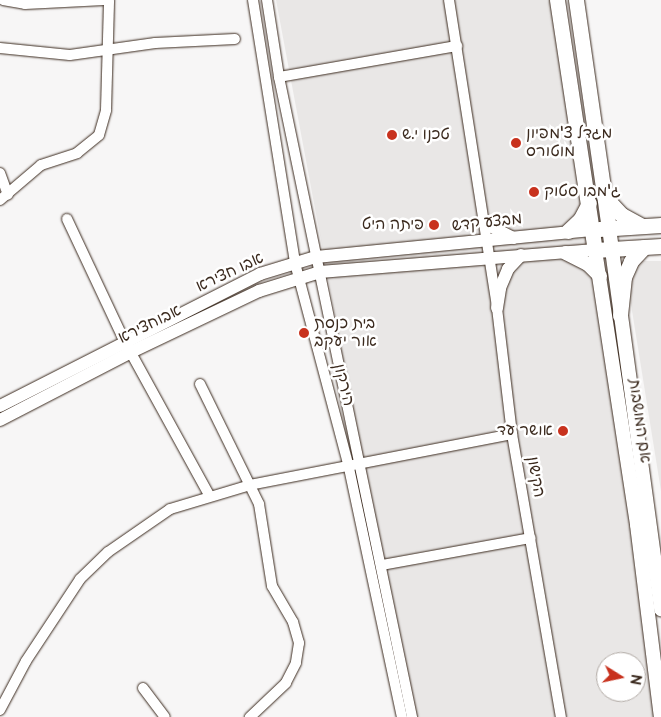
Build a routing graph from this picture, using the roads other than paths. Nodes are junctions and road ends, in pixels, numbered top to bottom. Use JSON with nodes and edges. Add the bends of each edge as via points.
{"nodes":[{"id":1,"x":2,"y":0,"type":"edge"},
{"id":2,"x":104,"y":0,"type":"edge"},
{"id":3,"x":109,"y":0,"type":"edge"},
{"id":4,"x":253,"y":0,"type":"edge"},
{"id":5,"x":267,"y":0,"type":"edge"},
{"id":6,"x":449,"y":0,"type":"edge"},
{"id":7,"x":557,"y":0,"type":"edge"},
{"id":8,"x":576,"y":0,"type":"edge"},
{"id":9,"x":235,"y":39,"type":"dead end"},
{"id":10,"x":457,"y":46,"type":"junction"},
{"id":11,"x":0,"y":48,"type":"edge"},
{"id":12,"x":107,"y":50,"type":"junction"},
{"id":13,"x":279,"y":77,"type":"junction"},
{"id":14,"x":0,"y":173,"type":"edge"},
{"id":15,"x":604,"y":196,"type":"junction"},
{"id":16,"x":4,"y":197,"type":"edge"},
{"id":17,"x":589,"y":203,"type":"junction"},
{"id":18,"x":67,"y":219,"type":"dead end"},
{"id":19,"x":484,"y":223,"type":"junction"},
{"id":20,"x":640,"y":225,"type":"junction"},
{"id":21,"x":661,"y":225,"type":"edge"},
{"id":22,"x":609,"y":228,"type":"junction"},
{"id":23,"x":592,"y":230,"type":"junction"},
{"id":24,"x":568,"y":232,"type":"junction"},
{"id":25,"x":513,"y":238,"type":"junction"},
{"id":26,"x":486,"y":241,"type":"junction"},
{"id":27,"x":661,"y":246,"type":"edge"},
{"id":28,"x":644,"y":247,"type":"junction"},
{"id":29,"x":612,"y":249,"type":"junction"},
{"id":30,"x":595,"y":250,"type":"junction"},
{"id":31,"x":566,"y":253,"type":"junction"},
{"id":32,"x":521,"y":255,"type":"junction"},
{"id":33,"x":316,"y":257,"type":"junction"},
{"id":34,"x":489,"y":258,"type":"junction"},
{"id":35,"x":295,"y":263,"type":"junction"},
{"id":36,"x":320,"y":272,"type":"junction"},
{"id":37,"x":601,"y":277,"type":"junction"},
{"id":38,"x":300,"y":278,"type":"junction"},
{"id":39,"x":497,"y":308,"type":"junction"},
{"id":40,"x":620,"y":315,"type":"junction"},
{"id":41,"x":128,"y":347,"type":"junction"},
{"id":42,"x":200,"y":384,"type":"dead end"},
{"id":43,"x":0,"y":406,"type":"edge"},
{"id":44,"x":0,"y":420,"type":"edge"},
{"id":45,"x":512,"y":434,"type":"junction"},
{"id":46,"x":361,"y":466,"type":"junction"},
{"id":47,"x":349,"y":468,"type":"junction"},
{"id":48,"x":250,"y":485,"type":"junction"},
{"id":49,"x":209,"y":495,"type":"junction"},
{"id":50,"x":531,"y":538,"type":"junction"},
{"id":51,"x":382,"y":565,"type":"junction"},
{"id":52,"x":661,"y":609,"type":"edge"},
{"id":53,"x":143,"y":688,"type":"dead end"},
{"id":54,"x":0,"y":710,"type":"edge"},
{"id":55,"x":164,"y":717,"type":"edge"},
{"id":56,"x":250,"y":717,"type":"edge"},
{"id":57,"x":402,"y":717,"type":"edge"},
{"id":58,"x":412,"y":717,"type":"edge"},
{"id":59,"x":561,"y":717,"type":"edge"},
{"id":60,"x":661,"y":717,"type":"edge"}],
"edges":[{"from":1,"to":2,"type":"street","via":[[25,4]]},
{"from":3,"to":12,"type":"street"},
{"from":4,"to":35,"type":"street","name":"הירקון"},
{"from":5,"to":13,"type":"street","name":"הירקון"},
{"from":6,"to":10,"type":"street","name":"הקישון"},
{"from":7,"to":17,"type":"main road"},
{"from":8,"to":15,"type":"main road"},
{"from":9,"to":12,"type":"street","via":[[155,43]]},
{"from":10,"to":13,"type":"street"},
{"from":10,"to":19,"type":"street","name":"הקישון"},
{"from":11,"to":12,"type":"street","via":[[70,55]]},
{"from":12,"to":16,"type":"street","via":[[106,110],[99,135],[76,154],[41,165]]},
{"from":13,"to":33,"type":"street","name":"הירקון"},
{"from":14,"to":16,"type":"street"},
{"from":15,"to":20,"type":"main road","via":[[622,215]]},
{"from":15,"to":22,"type":"main road"},
{"from":17,"to":23,"type":"main road"},
{"from":17,"to":24,"type":"main road","via":[[580,220]]},
{"from":18,"to":41,"type":"street"},
{"from":19,"to":25,"type":"street"},
{"from":19,"to":26,"type":"street","name":"הקישון"},
{"from":20,"to":21,"type":"main road","name":"מבצע קדש"},
{"from":20,"to":22,"type":"main road","name":"מבצע קדש"},
{"from":22,"to":23,"type":"main road","name":"מבצע קדש"},
{"from":22,"to":29,"type":"main road","name":"אם המושבות"},
{"from":23,"to":24,"type":"street","name":"מבצע קדש"},
{"from":23,"to":30,"type":"main road"},
{"from":24,"to":25,"type":"street","name":"מבצע קדש"},
{"from":25,"to":26,"type":"street","name":"מבצע קדש"},
{"from":26,"to":33,"type":"street","name":"מבצע קדש"},
{"from":26,"to":34,"type":"street","name":"הקישון"},
{"from":27,"to":28,"type":"main road"},
{"from":28,"to":29,"type":"main road"},
{"from":28,"to":40,"type":"main road","via":[[631,261],[624,277]]},
{"from":29,"to":30,"type":"main road"},
{"from":29,"to":40,"type":"main road","name":"אם המושבות"},
{"from":30,"to":31,"type":"street"},
{"from":30,"to":37,"type":"main road","name":"אם המושבות"},
{"from":31,"to":32,"type":"street"},
{"from":31,"to":37,"type":"main road","via":[[588,264]]},
{"from":32,"to":34,"type":"street"},
{"from":32,"to":39,"type":"street","via":[[508,269],[500,288]]},
{"from":33,"to":35,"type":"street","name":"אבו חצירא"},
{"from":33,"to":36,"type":"street","name":"הירקון"},
{"from":34,"to":36,"type":"street"},
{"from":34,"to":39,"type":"street","name":"הקישון"},
{"from":35,"to":38,"type":"street","name":"הירקון"},
{"from":35,"to":41,"type":"street","name":"אבו חצירא","via":[[260,274]]},
{"from":36,"to":38,"type":"street","name":"אבוחצירא"},
{"from":36,"to":46,"type":"street","name":"הירקון"},
{"from":37,"to":60,"type":"main road","name":"אם המושבות"},
{"from":38,"to":41,"type":"street","name":"אבוחצירא","via":[[259,291]]},
{"from":38,"to":47,"type":"street","name":"הירקון"},
{"from":39,"to":45,"type":"street","name":"הקישון"},
{"from":40,"to":52,"type":"main road","name":"אם המושבות"},
{"from":41,"to":43,"type":"street","name":"אבו חצירא"},
{"from":41,"to":44,"type":"street","name":"אבוחצירא"},
{"from":41,"to":49,"type":"street"},
{"from":42,"to":48,"type":"street"},
{"from":45,"to":46,"type":"street"},
{"from":45,"to":50,"type":"street","name":"הקישון"},
{"from":46,"to":47,"type":"street"},
{"from":46,"to":51,"type":"street","name":"הירקון"},
{"from":47,"to":48,"type":"street"},
{"from":47,"to":57,"type":"street","name":"הירקון"},
{"from":48,"to":49,"type":"street"},
{"from":48,"to":56,"type":"street","via":[[261,512],[272,586],[293,622],[299,653],[286,683]]},
{"from":49,"to":54,"type":"street","via":[[170,508],[92,566],[62,603]]},
{"from":50,"to":51,"type":"street"},
{"from":50,"to":59,"type":"street","name":"הקישון"},
{"from":51,"to":58,"type":"street","name":"הירקון"},
{"from":53,"to":55,"type":"street"}]}
